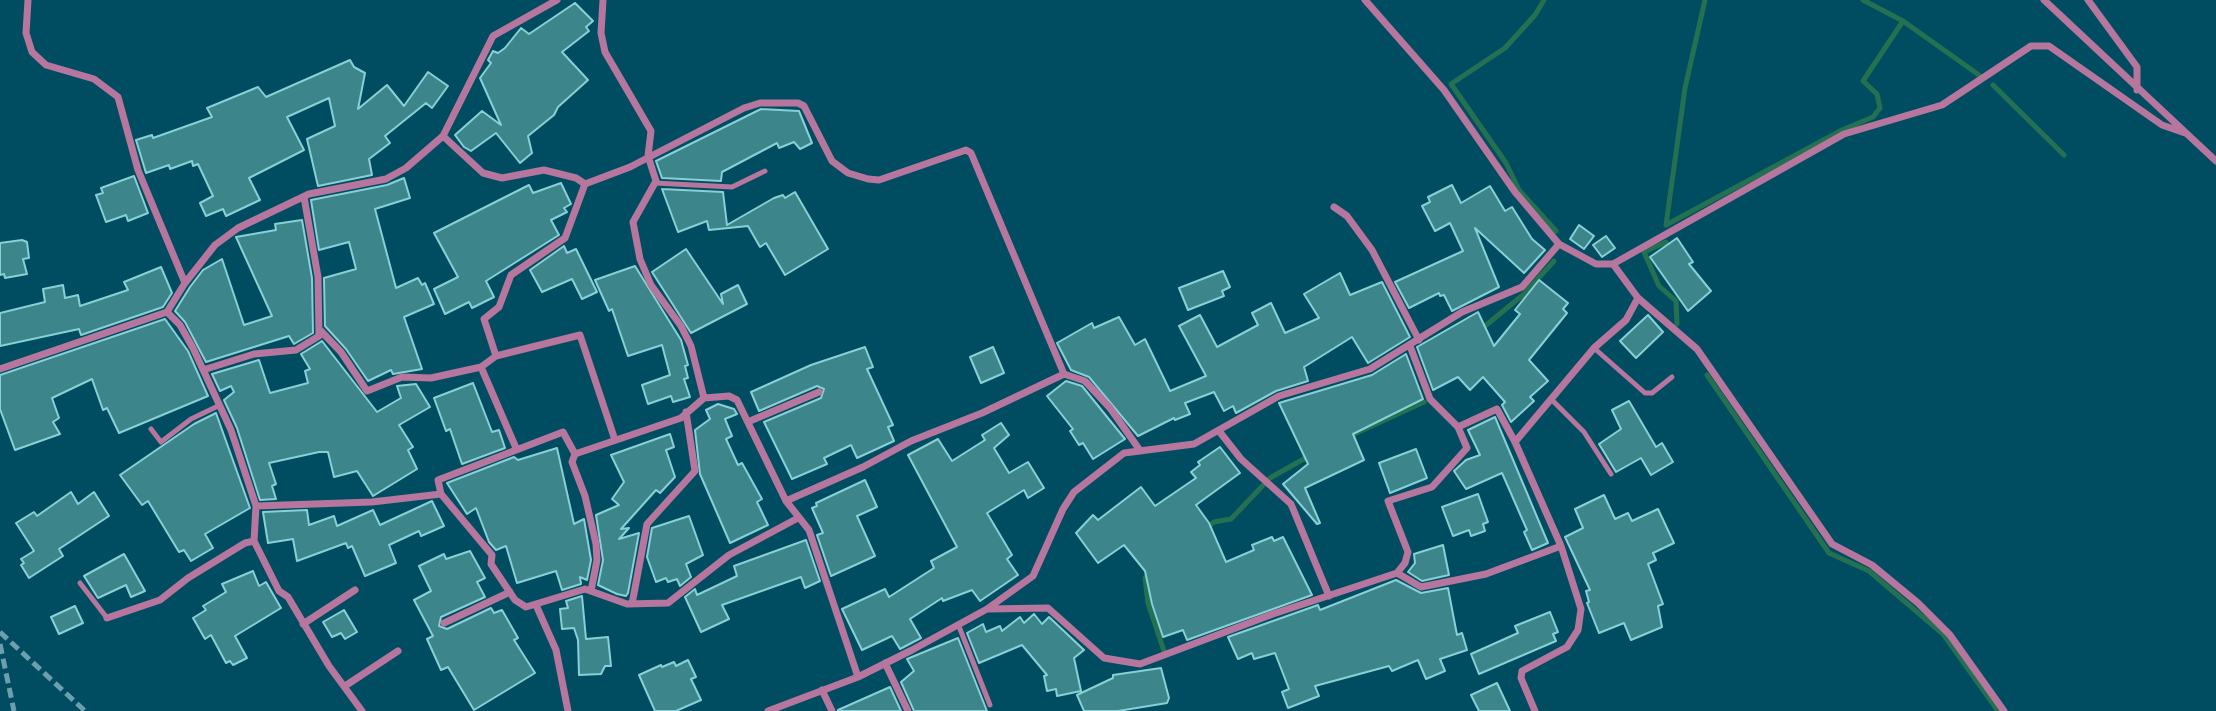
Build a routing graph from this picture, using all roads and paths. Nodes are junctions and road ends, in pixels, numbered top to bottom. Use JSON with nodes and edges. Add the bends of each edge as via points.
{"nodes":[{"id":1,"x":27,"y":0,"type":"edge"},
{"id":2,"x":557,"y":0,"type":"edge"},
{"id":3,"x":603,"y":0,"type":"edge"},
{"id":4,"x":1364,"y":0,"type":"edge"},
{"id":5,"x":2044,"y":0,"type":"edge"},
{"id":6,"x":2088,"y":0,"type":"edge"},
{"id":7,"x":2137,"y":90,"type":"junction"},
{"id":8,"x":2185,"y":133,"type":"junction"},
{"id":9,"x":443,"y":136,"type":"junction"},
{"id":10,"x":648,"y":156,"type":"junction"},
{"id":11,"x":2216,"y":161,"type":"edge"},
{"id":12,"x":765,"y":171,"type":"dead end"},
{"id":13,"x":655,"y":183,"type":"junction"},
{"id":14,"x":585,"y":184,"type":"junction"},
{"id":15,"x":304,"y":197,"type":"junction"},
{"id":16,"x":1334,"y":207,"type":"dead end"},
{"id":17,"x":1559,"y":244,"type":"junction"},
{"id":18,"x":1613,"y":264,"type":"junction"},
{"id":19,"x":185,"y":283,"type":"junction"},
{"id":20,"x":1638,"y":298,"type":"junction"},
{"id":21,"x":167,"y":312,"type":"junction"},
{"id":22,"x":320,"y":331,"type":"junction"},
{"id":23,"x":1419,"y":340,"type":"junction"},
{"id":24,"x":1410,"y":346,"type":"junction"},
{"id":25,"x":1594,"y":348,"type":"junction"},
{"id":26,"x":496,"y":356,"type":"junction"},
{"id":27,"x":481,"y":367,"type":"junction"},
{"id":28,"x":0,"y":369,"type":"edge"},
{"id":29,"x":203,"y":370,"type":"junction"},
{"id":30,"x":1064,"y":374,"type":"junction"},
{"id":31,"x":1672,"y":377,"type":"dead end"},
{"id":32,"x":819,"y":392,"type":"dead end"},
{"id":33,"x":704,"y":398,"type":"junction"},
{"id":34,"x":1551,"y":399,"type":"junction"},
{"id":35,"x":218,"y":406,"type":"junction"},
{"id":36,"x":686,"y":412,"type":"junction"},
{"id":37,"x":750,"y":421,"type":"junction"},
{"id":38,"x":1458,"y":428,"type":"junction"},
{"id":39,"x":151,"y":429,"type":"dead end"},
{"id":40,"x":1219,"y":432,"type":"junction"},
{"id":41,"x":615,"y":440,"type":"junction"},
{"id":42,"x":1515,"y":442,"type":"junction"},
{"id":43,"x":516,"y":448,"type":"junction"},
{"id":44,"x":1139,"y":449,"type":"junction"},
{"id":45,"x":575,"y":454,"type":"junction"},
{"id":46,"x":1611,"y":474,"type":"dead end"},
{"id":47,"x":441,"y":494,"type":"junction"},
{"id":48,"x":786,"y":501,"type":"junction"},
{"id":49,"x":256,"y":506,"type":"junction"},
{"id":50,"x":797,"y":519,"type":"junction"},
{"id":51,"x":254,"y":541,"type":"junction"},
{"id":52,"x":1561,"y":546,"type":"junction"},
{"id":53,"x":1397,"y":573,"type":"junction"},
{"id":54,"x":80,"y":583,"type":"dead end"},
{"id":55,"x":355,"y":590,"type":"dead end"},
{"id":56,"x":591,"y":590,"type":"junction"},
{"id":57,"x":510,"y":592,"type":"junction"},
{"id":58,"x":1329,"y":596,"type":"junction"},
{"id":59,"x":632,"y":604,"type":"junction"},
{"id":60,"x":536,"y":605,"type":"junction"},
{"id":61,"x":987,"y":609,"type":"junction"},
{"id":62,"x":107,"y":618,"type":"joint"},
{"id":63,"x":444,"y":623,"type":"dead end"},
{"id":64,"x":303,"y":624,"type":"junction"},
{"id":65,"x":958,"y":624,"type":"junction"},
{"id":66,"x":398,"y":651,"type":"dead end"},
{"id":67,"x":885,"y":663,"type":"junction"},
{"id":68,"x":858,"y":677,"type":"junction"},
{"id":69,"x":345,"y":687,"type":"junction"},
{"id":70,"x":822,"y":690,"type":"junction"},
{"id":71,"x":990,"y":705,"type":"dead end"},
{"id":72,"x":362,"y":711,"type":"edge"},
{"id":73,"x":568,"y":711,"type":"edge"},
{"id":74,"x":768,"y":711,"type":"edge"},
{"id":75,"x":832,"y":711,"type":"edge"},
{"id":76,"x":908,"y":711,"type":"edge"},
{"id":77,"x":1535,"y":711,"type":"edge"},
{"id":78,"x":2004,"y":711,"type":"edge"}],
"edges":[{"from":1,"to":19,"type":"street","via":[[26,33],[32,52],[46,65],[94,79],[118,97],[138,170]]},
{"from":2,"to":9,"type":"street","via":[[493,36]]},
{"from":3,"to":10,"type":"street","via":[[605,52],[650,131]]},
{"from":4,"to":17,"type":"street","via":[[1444,90],[1515,192]]},
{"from":5,"to":7,"type":"street"},
{"from":6,"to":7,"type":"street","via":[[2137,67]]},
{"from":7,"to":8,"type":"street"},
{"from":8,"to":11,"type":"street"},
{"from":8,"to":18,"type":"street","via":[[2162,125],[2049,46],[2037,45],[1942,104],[1844,134]]},
{"from":9,"to":14,"type":"street","via":[[483,173],[502,178],[544,170]]},
{"from":9,"to":15,"type":"street","via":[[396,174]]},
{"from":10,"to":13,"type":"street"},
{"from":10,"to":14,"type":"street"},
{"from":10,"to":30,"type":"street","via":[[760,103],[804,106],[832,161],[848,173],[868,179],[879,180],[966,150]]},
{"from":12,"to":13,"type":"lane","via":[[732,187]]},
{"from":13,"to":33,"type":"street","via":[[633,222],[637,250],[650,285],[691,346]]},
{"from":14,"to":26,"type":"street","via":[[565,238],[511,275],[499,307],[484,319]]},
{"from":15,"to":19,"type":"street","via":[[230,233]]},
{"from":15,"to":22,"type":"street","via":[[318,277]]},
{"from":16,"to":23,"type":"street","via":[[1347,216],[1372,250]]},
{"from":17,"to":18,"type":"street","via":[[1597,264]]},
{"from":17,"to":23,"type":"street","via":[[1522,287],[1475,305]]},
{"from":18,"to":20,"type":"street"},
{"from":19,"to":21,"type":"street"},
{"from":20,"to":25,"type":"street","via":[[1626,320]]},
{"from":20,"to":78,"type":"street","via":[[1697,349],[1832,544],[1872,565],[1918,603],[1950,635]]},
{"from":21,"to":28,"type":"street"},
{"from":21,"to":29,"type":"street","via":[[180,325]]},
{"from":22,"to":27,"type":"street","via":[[341,352],[367,391],[402,377],[431,378]]},
{"from":22,"to":29,"type":"street","via":[[311,343],[296,350],[254,354]]},
{"from":23,"to":24,"type":"street"},
{"from":24,"to":38,"type":"street","via":[[1430,399]]},
{"from":24,"to":40,"type":"street","via":[[1370,369],[1279,396]]},
{"from":25,"to":31,"type":"lane","via":[[1645,393],[1652,393]]},
{"from":25,"to":34,"type":"street"},
{"from":26,"to":27,"type":"street"},
{"from":26,"to":41,"type":"street","via":[[580,335]]},
{"from":27,"to":43,"type":"street"},
{"from":29,"to":35,"type":"street"},
{"from":30,"to":44,"type":"street","via":[[1085,382]]},
{"from":30,"to":48,"type":"street"},
{"from":32,"to":37,"type":"street"},
{"from":33,"to":36,"type":"street"},
{"from":33,"to":37,"type":"street","via":[[729,396],[737,400]]},
{"from":34,"to":42,"type":"street"},
{"from":34,"to":46,"type":"lane","via":[[1584,432]]},
{"from":35,"to":39,"type":"lane","via":[[161,442]]},
{"from":35,"to":49,"type":"street","via":[[238,447]]},
{"from":36,"to":41,"type":"street","via":[[681,418]]},
{"from":36,"to":59,"type":"street","via":[[695,471],[647,524]]},
{"from":37,"to":48,"type":"street"},
{"from":38,"to":42,"type":"street","via":[[1497,409]]},
{"from":38,"to":53,"type":"street","via":[[1467,448],[1443,476],[1432,487],[1388,500],[1408,552]]},
{"from":40,"to":44,"type":"street","via":[[1195,444]]},
{"from":40,"to":58,"type":"street","via":[[1290,504]]},
{"from":41,"to":45,"type":"street"},
{"from":42,"to":52,"type":"street"},
{"from":43,"to":45,"type":"street","via":[[563,432]]},
{"from":43,"to":47,"type":"street","via":[[438,480]]},
{"from":44,"to":61,"type":"street","via":[[1124,453],[1074,492],[1033,576]]},
{"from":45,"to":56,"type":"street","via":[[572,462],[596,544]]},
{"from":47,"to":49,"type":"street","via":[[372,502]]},
{"from":47,"to":57,"type":"street","via":[[492,555],[491,564]]},
{"from":48,"to":50,"type":"street"},
{"from":49,"to":51,"type":"street"},
{"from":50,"to":59,"type":"street","via":[[729,555],[678,598],[657,606]]},
{"from":50,"to":68,"type":"street","via":[[809,530]]},
{"from":51,"to":62,"type":"street","via":[[188,578],[160,600]]},
{"from":51,"to":64,"type":"street"},
{"from":52,"to":53,"type":"street","via":[[1486,574],[1421,587]]},
{"from":52,"to":77,"type":"street","via":[[1579,597],[1581,620],[1567,647],[1522,671]]},
{"from":53,"to":58,"type":"street"},
{"from":54,"to":62,"type":"lane"},
{"from":55,"to":64,"type":"street"},
{"from":56,"to":59,"type":"street"},
{"from":56,"to":60,"type":"street"},
{"from":57,"to":60,"type":"street","via":[[526,607]]},
{"from":57,"to":63,"type":"street"},
{"from":58,"to":61,"type":"street","via":[[1140,664],[1104,658],[1048,608]]},
{"from":60,"to":73,"type":"street","via":[[556,650]]},
{"from":61,"to":65,"type":"street"},
{"from":64,"to":69,"type":"street"},
{"from":65,"to":67,"type":"street"},
{"from":65,"to":71,"type":"lane"},
{"from":66,"to":69,"type":"street"},
{"from":67,"to":68,"type":"street"},
{"from":67,"to":76,"type":"street"},
{"from":68,"to":70,"type":"street"},
{"from":69,"to":72,"type":"street"},
{"from":70,"to":74,"type":"street"},
{"from":70,"to":75,"type":"street"}]}
